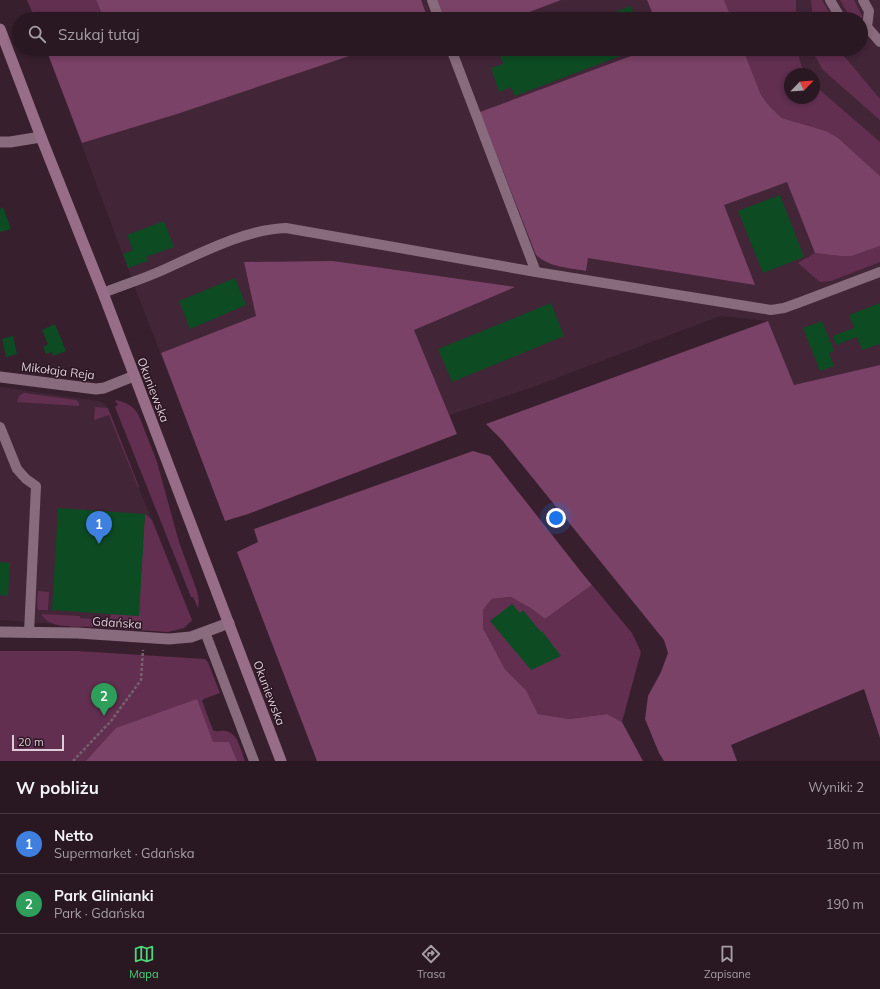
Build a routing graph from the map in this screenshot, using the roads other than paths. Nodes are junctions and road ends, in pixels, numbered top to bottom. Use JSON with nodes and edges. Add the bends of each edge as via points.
{"nodes":[{"id":1,"x":432,"y":0,"type":"edge"},
{"id":2,"x":830,"y":0,"type":"edge"},
{"id":3,"x":863,"y":0,"type":"edge"},
{"id":4,"x":436,"y":12,"type":"edge"},
{"id":5,"x":837,"y":12,"type":"edge"},
{"id":6,"x":868,"y":14,"type":"edge"},
{"id":7,"x":0,"y":29,"type":"edge"},
{"id":8,"x":868,"y":31,"type":"edge"},
{"id":9,"x":880,"y":42,"type":"edge"},
{"id":10,"x":454,"y":56,"type":"edge"},
{"id":11,"x":41,"y":137,"type":"junction"},
{"id":12,"x":0,"y":142,"type":"edge"},
{"id":13,"x":536,"y":272,"type":"junction"},
{"id":14,"x":880,"y":272,"type":"edge"},
{"id":15,"x":103,"y":293,"type":"junction"},
{"id":16,"x":134,"y":376,"type":"junction"},
{"id":17,"x":0,"y":377,"type":"edge"},
{"id":18,"x":0,"y":427,"type":"edge"},
{"id":19,"x":229,"y":623,"type":"junction"},
{"id":20,"x":0,"y":632,"type":"edge"},
{"id":21,"x":205,"y":632,"type":"junction"},
{"id":22,"x":29,"y":633,"type":"junction"},
{"id":23,"x":254,"y":761,"type":"edge"},
{"id":24,"x":281,"y":761,"type":"edge"}],
"edges":[{"from":1,"to":4,"type":"lane"},
{"from":2,"to":5,"type":"lane"},
{"from":3,"to":6,"type":"lane","via":[[869,11]]},
{"from":7,"to":11,"type":"main road","name":"Okuniewska"},
{"from":8,"to":9,"type":"lane"},
{"from":10,"to":13,"type":"lane"},
{"from":11,"to":12,"type":"street"},
{"from":11,"to":15,"type":"main road","name":"Okuniewska"},
{"from":13,"to":14,"type":"lane","via":[[771,310],[784,308]]},
{"from":13,"to":15,"type":"lane","via":[[304,230],[273,228],[227,243]]},
{"from":15,"to":16,"type":"main road","name":"Okuniewska"},
{"from":16,"to":17,"type":"street","name":"Mikołaja Reja","via":[[96,389]]},
{"from":16,"to":19,"type":"main road","name":"Okuniewska"},
{"from":18,"to":22,"type":"lane","via":[[17,469],[36,486]]},
{"from":19,"to":21,"type":"street","name":"Gdańska"},
{"from":19,"to":24,"type":"main road","name":"Okuniewska"},
{"from":20,"to":22,"type":"street","name":"Gdańska"},
{"from":21,"to":22,"type":"street","name":"Gdańska","via":[[191,637],[169,639],[78,633]]},
{"from":21,"to":23,"type":"lane"}]}
